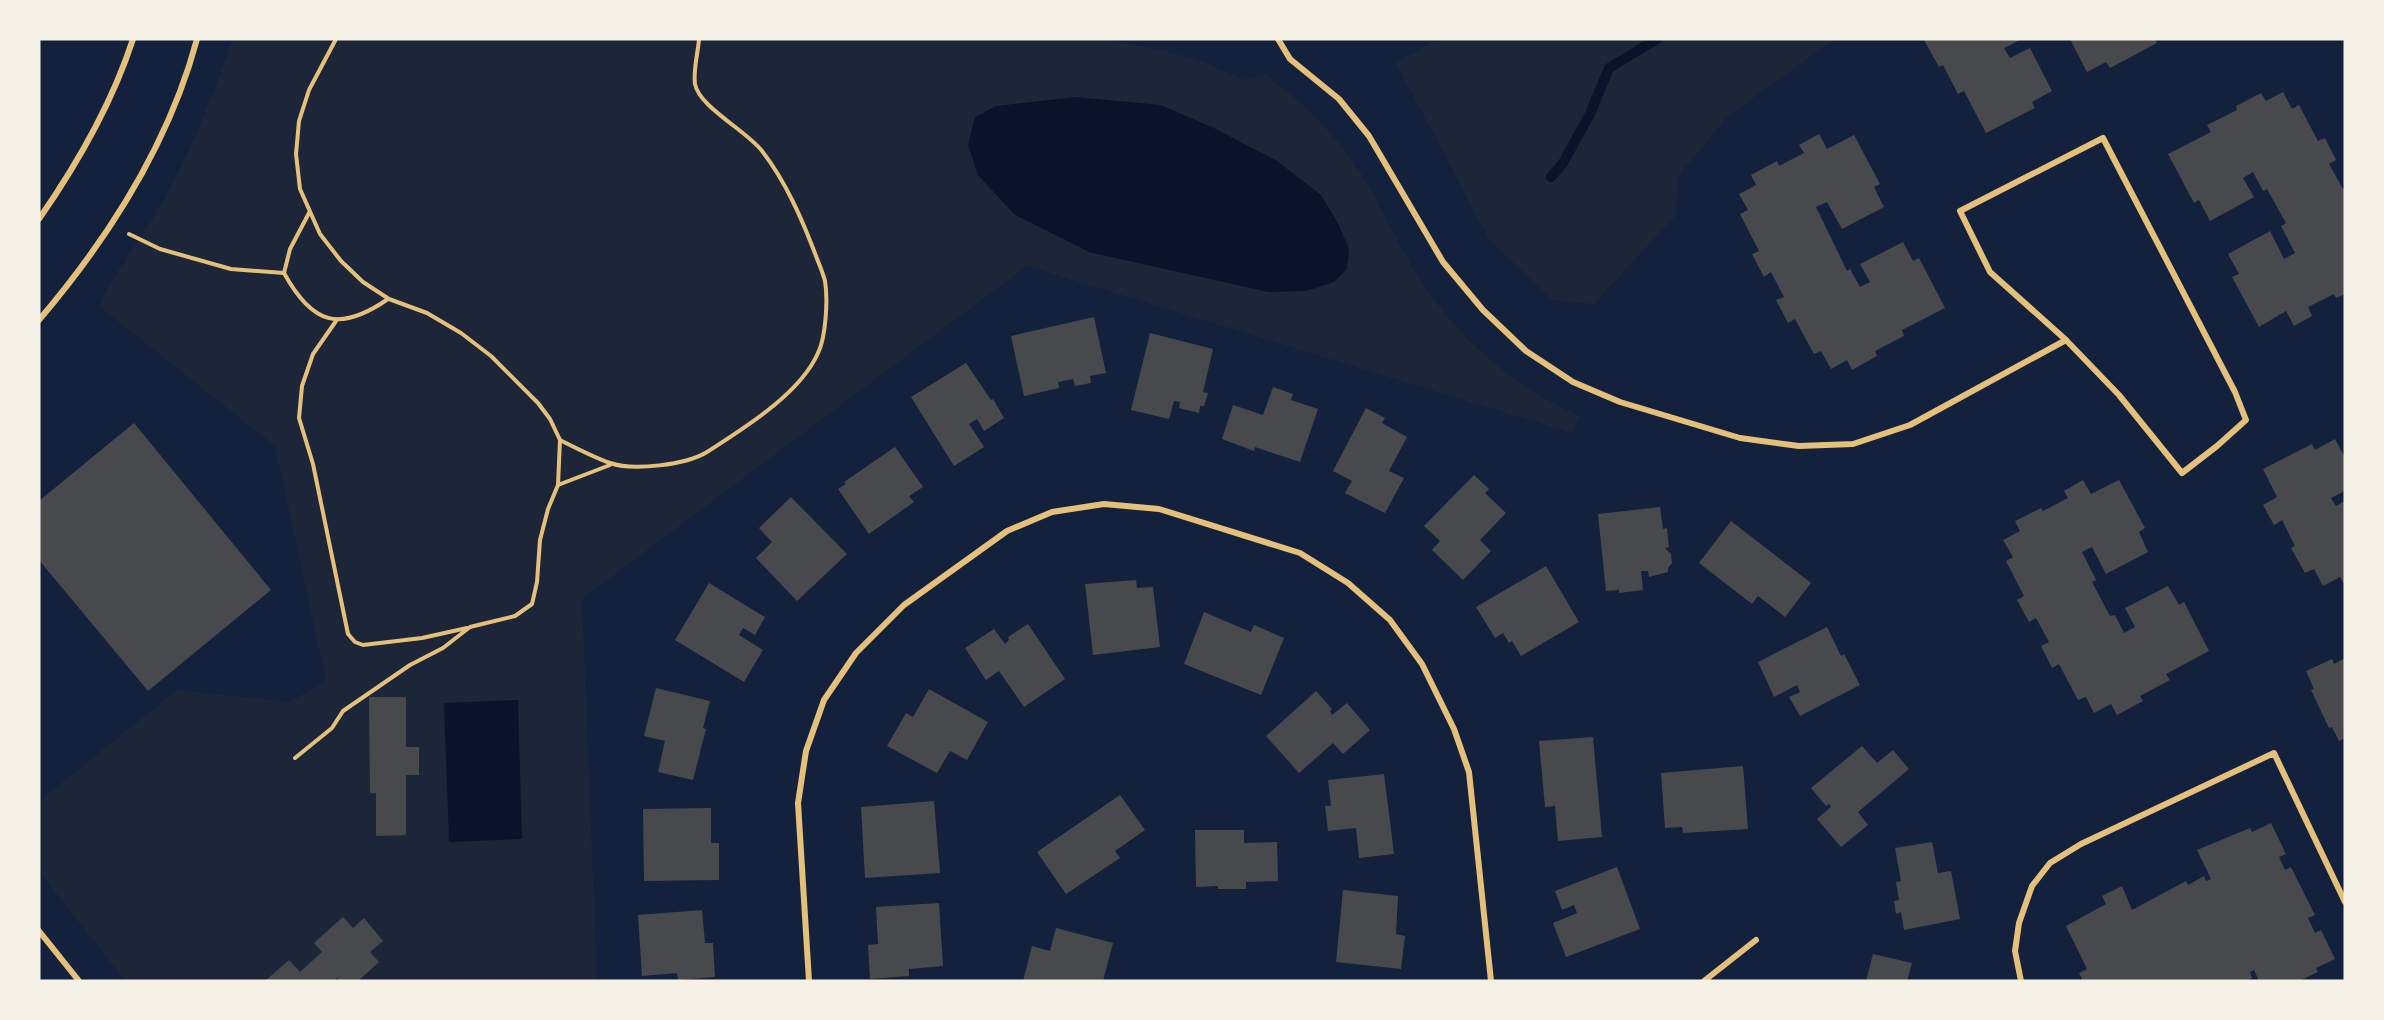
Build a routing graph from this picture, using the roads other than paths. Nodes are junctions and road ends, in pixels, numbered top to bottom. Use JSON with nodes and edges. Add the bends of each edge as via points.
{"nodes":[{"id":1,"x":133,"y":39,"type":"edge"},
{"id":2,"x":196,"y":39,"type":"edge"},
{"id":3,"x":1278,"y":39,"type":"edge"},
{"id":4,"x":39,"y":219,"type":"edge"},
{"id":5,"x":39,"y":320,"type":"edge"},
{"id":6,"x":2066,"y":340,"type":"junction"},
{"id":7,"x":2345,"y":902,"type":"edge"},
{"id":8,"x":39,"y":931,"type":"edge"},
{"id":9,"x":1756,"y":939,"type":"dead end"},
{"id":10,"x":79,"y":981,"type":"edge"},
{"id":11,"x":809,"y":981,"type":"edge"},
{"id":12,"x":1491,"y":981,"type":"edge"},
{"id":13,"x":1704,"y":981,"type":"edge"},
{"id":14,"x":2021,"y":981,"type":"edge"}],
"edges":[{"from":1,"to":4,"type":"street","via":[[106,109]]},
{"from":2,"to":5,"type":"street","via":[[161,139],[75,278]]},
{"from":3,"to":6,"type":"street","via":[[1290,59],[1338,99],[1369,136],[1443,262],[1483,310],[1526,351],[1573,382],[1620,402],[1740,438],[1799,446],[1853,444],[1910,425]]},
{"from":6,"to":6,"type":"street","via":[[1990,272],[1960,212],[2103,138],[2246,420],[2182,473],[2120,395]]},
{"from":7,"to":14,"type":"street","via":[[2274,753],[2081,844],[2050,863],[2032,886],[2019,923],[2016,951]]},
{"from":8,"to":10,"type":"street"},
{"from":9,"to":13,"type":"street"},
{"from":11,"to":12,"type":"street","via":[[798,803],[806,751],[824,700],[856,652],[904,605],[1007,531],[1052,513],[1104,504],[1159,509],[1300,553],[1348,583],[1390,620],[1422,664],[1454,729],[1469,772]]}]}
